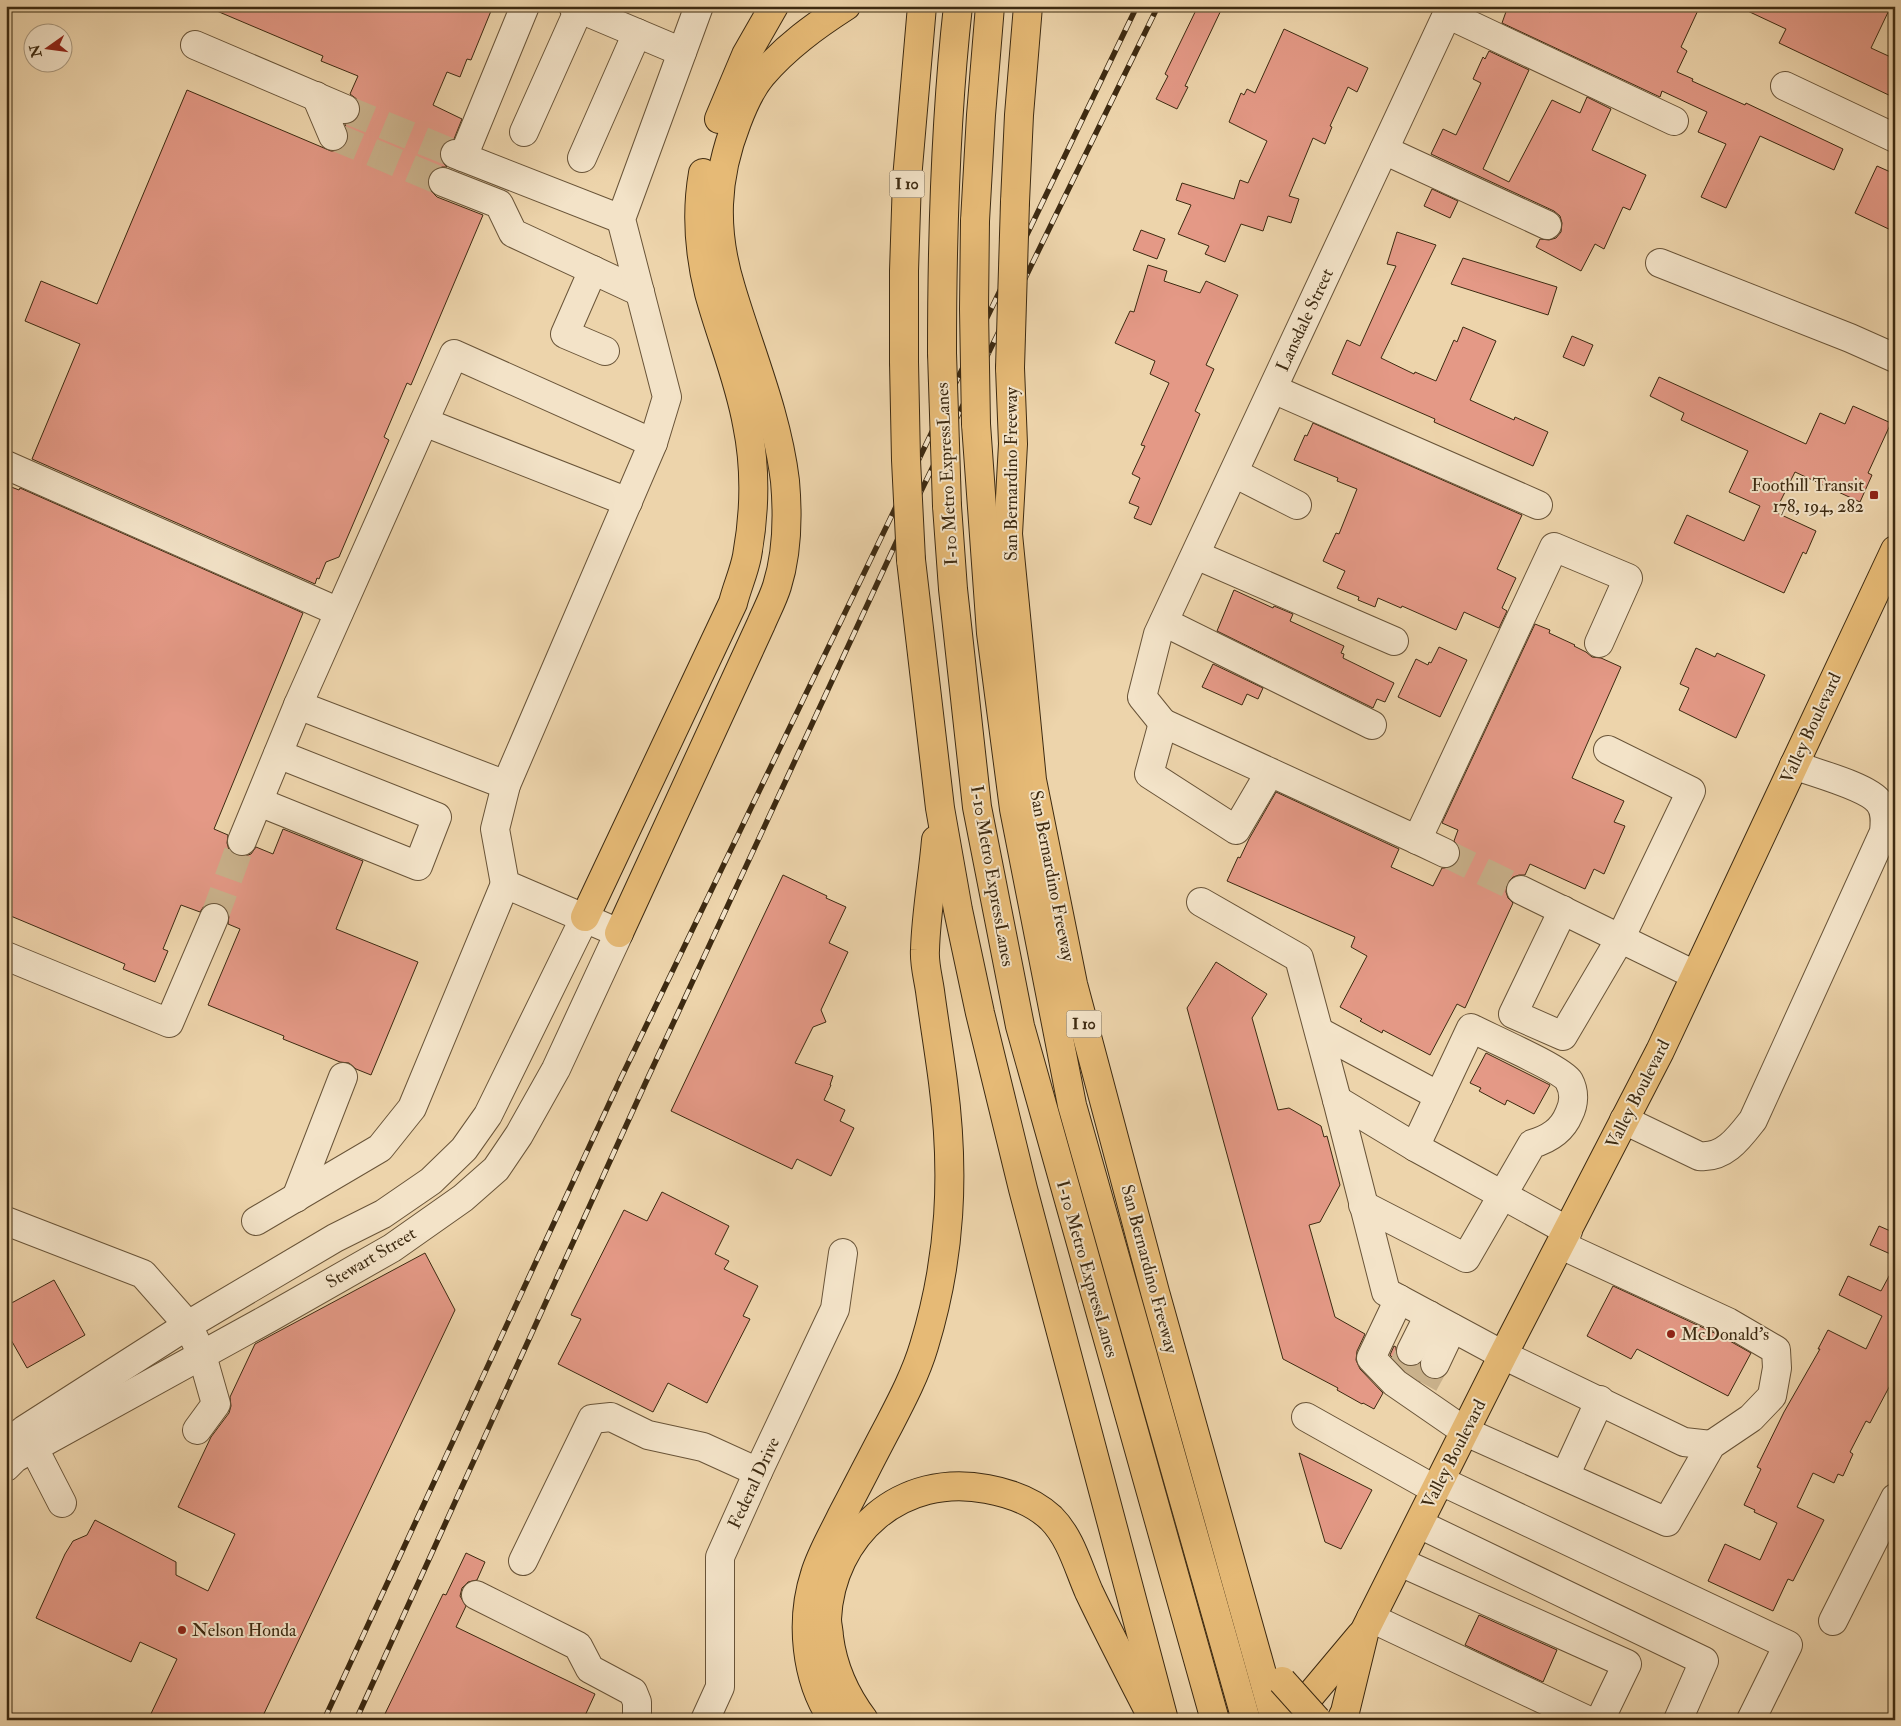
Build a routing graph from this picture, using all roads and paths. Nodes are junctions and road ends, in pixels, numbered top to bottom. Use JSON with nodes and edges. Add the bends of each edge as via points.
{"nodes":[{"id":1,"x":525,"y":6,"type":"edge"},
{"id":2,"x":699,"y":6,"type":"edge"},
{"id":3,"x":774,"y":6,"type":"edge"},
{"id":4,"x":846,"y":6,"type":"edge"},
{"id":5,"x":922,"y":6,"type":"edge"},
{"id":6,"x":958,"y":6,"type":"edge"},
{"id":7,"x":990,"y":6,"type":"edge"},
{"id":8,"x":1028,"y":6,"type":"edge"},
{"id":9,"x":576,"y":8,"type":"edge"},
{"id":10,"x":1449,"y":10,"type":"edge"},
{"id":11,"x":637,"y":33,"type":"junction"},
{"id":12,"x":195,"y":45,"type":"dead end"},
{"id":13,"x":682,"y":52,"type":"junction"},
{"id":14,"x":1785,"y":86,"type":"dead end"},
{"id":15,"x":316,"y":96,"type":"junction"},
{"id":16,"x":344,"y":109,"type":"tunnel mouth"},
{"id":17,"x":1674,"y":120,"type":"dead end"},
{"id":18,"x":524,"y":132,"type":"dead end"},
{"id":19,"x":333,"y":136,"type":"tunnel mouth"},
{"id":20,"x":1895,"y":138,"type":"edge"},
{"id":21,"x":1384,"y":150,"type":"junction"},
{"id":22,"x":582,"y":158,"type":"dead end"},
{"id":23,"x":443,"y":182,"type":"tunnel mouth"},
{"id":24,"x":621,"y":219,"type":"junction"},
{"id":25,"x":1547,"y":225,"type":"dead end"},
{"id":26,"x":1660,"y":262,"type":"dead end"},
{"id":27,"x":593,"y":270,"type":"junction"},
{"id":28,"x":640,"y":292,"type":"junction"},
{"id":29,"x":605,"y":351,"type":"dead end"},
{"id":30,"x":1895,"y":358,"type":"edge"},
{"id":31,"x":1273,"y":389,"type":"junction"},
{"id":32,"x":424,"y":422,"type":"junction"},
{"id":33,"x":653,"y":442,"type":"junction"},
{"id":34,"x":6,"y":465,"type":"edge"},
{"id":35,"x":1234,"y":473,"type":"junction"},
{"id":36,"x":628,"y":502,"type":"junction"},
{"id":37,"x":1297,"y":504,"type":"dead end"},
{"id":38,"x":1538,"y":506,"type":"dead end"},
{"id":39,"x":1196,"y":555,"type":"junction"},
{"id":40,"x":1893,"y":558,"type":"edge"},
{"id":41,"x":339,"y":612,"type":"junction"},
{"id":42,"x":1161,"y":628,"type":"junction"},
{"id":43,"x":1394,"y":641,"type":"dead end"},
{"id":44,"x":1599,"y":643,"type":"dead end"},
{"id":45,"x":298,"y":705,"type":"junction"},
{"id":46,"x":1163,"y":723,"type":"junction"},
{"id":47,"x":1372,"y":726,"type":"dead end"},
{"id":48,"x":1608,"y":750,"type":"dead end"},
{"id":49,"x":278,"y":754,"type":"junction"},
{"id":50,"x":1794,"y":765,"type":"junction"},
{"id":51,"x":1270,"y":772,"type":"junction"},
{"id":52,"x":506,"y":785,"type":"junction"},
{"id":53,"x":259,"y":802,"type":"junction"},
{"id":54,"x":940,"y":808,"type":"junction"},
{"id":55,"x":1417,"y":840,"type":"junction"},
{"id":56,"x":242,"y":841,"type":"tunnel mouth"},
{"id":57,"x":1445,"y":853,"type":"tunnel mouth"},
{"id":58,"x":505,"y":884,"type":"junction"},
{"id":59,"x":1521,"y":890,"type":"tunnel mouth"},
{"id":60,"x":1201,"y":902,"type":"dead end"},
{"id":61,"x":1563,"y":910,"type":"junction"},
{"id":62,"x":585,"y":917,"type":"junction"},
{"id":63,"x":214,"y":918,"type":"tunnel mouth"},
{"id":64,"x":619,"y":934,"type":"junction"},
{"id":65,"x":1620,"y":939,"type":"junction"},
{"id":66,"x":6,"y":956,"type":"edge"},
{"id":67,"x":1695,"y":975,"type":"junction"},
{"id":68,"x":1320,"y":1032,"type":"junction"},
{"id":69,"x":343,"y":1076,"type":"dead end"},
{"id":70,"x":1439,"y":1096,"type":"junction"},
{"id":71,"x":1337,"y":1100,"type":"junction"},
{"id":72,"x":1624,"y":1120,"type":"junction"},
{"id":73,"x":1415,"y":1147,"type":"junction"},
{"id":74,"x":1502,"y":1195,"type":"junction"},
{"id":75,"x":296,"y":1198,"type":"junction"},
{"id":76,"x":1363,"y":1205,"type":"junction"},
{"id":77,"x":6,"y":1221,"type":"edge"},
{"id":78,"x":256,"y":1221,"type":"dead end"},
{"id":79,"x":1564,"y":1238,"type":"junction"},
{"id":80,"x":843,"y":1253,"type":"dead end"},
{"id":81,"x":1398,"y":1299,"type":"junction"},
{"id":82,"x":1440,"y":1322,"type":"junction"},
{"id":83,"x":188,"y":1325,"type":"junction"},
{"id":84,"x":202,"y":1355,"type":"junction"},
{"id":85,"x":1503,"y":1355,"type":"junction"},
{"id":86,"x":1402,"y":1368,"type":"junction"},
{"id":87,"x":1425,"y":1382,"type":"junction"},
{"id":88,"x":1600,"y":1400,"type":"junction"},
{"id":89,"x":1306,"y":1417,"type":"dead end"},
{"id":90,"x":196,"y":1430,"type":"dead end"},
{"id":91,"x":1466,"y":1432,"type":"junction"},
{"id":92,"x":21,"y":1441,"type":"edge"},
{"id":93,"x":1711,"y":1446,"type":"junction"},
{"id":94,"x":6,"y":1467,"type":"edge"},
{"id":95,"x":758,"y":1472,"type":"junction"},
{"id":96,"x":1565,"y":1476,"type":"junction"},
{"id":97,"x":1438,"y":1486,"type":"junction"},
{"id":98,"x":1895,"y":1498,"type":"edge"},
{"id":99,"x":62,"y":1503,"type":"dead end"},
{"id":100,"x":1419,"y":1524,"type":"junction"},
{"id":101,"x":523,"y":1561,"type":"dead end"},
{"id":102,"x":1400,"y":1562,"type":"junction"},
{"id":103,"x":476,"y":1595,"type":"dead end"},
{"id":104,"x":1833,"y":1620,"type":"dead end"},
{"id":105,"x":1368,"y":1624,"type":"junction"},
{"id":106,"x":1276,"y":1701,"type":"edge"},
{"id":107,"x":636,"y":1720,"type":"edge"},
{"id":108,"x":705,"y":1720,"type":"edge"},
{"id":109,"x":833,"y":1720,"type":"edge"},
{"id":110,"x":864,"y":1720,"type":"edge"},
{"id":111,"x":1153,"y":1720,"type":"edge"},
{"id":112,"x":1164,"y":1720,"type":"edge"},
{"id":113,"x":1215,"y":1720,"type":"edge"},
{"id":114,"x":1246,"y":1720,"type":"edge"},
{"id":115,"x":1296,"y":1720,"type":"edge"},
{"id":116,"x":1317,"y":1720,"type":"edge"},
{"id":117,"x":1341,"y":1720,"type":"edge"},
{"id":118,"x":1587,"y":1720,"type":"edge"},
{"id":119,"x":1600,"y":1720,"type":"edge"},
{"id":120,"x":1678,"y":1720,"type":"edge"},
{"id":121,"x":1751,"y":1720,"type":"edge"}],
"edges":[{"from":1,"to":24,"type":"street","via":[[459,156]]},
{"from":2,"to":13,"type":"street"},
{"from":3,"to":62,"type":"main road","via":[[746,54],[721,112],[706,156],[698,215],[709,292],[736,377],[752,453],[755,486],[747,556],[733,603]]},
{"from":4,"to":64,"type":"main road","via":[[785,50],[760,77],[742,107],[720,178],[721,249],[767,398],[785,482],[785,550],[777,586],[761,624]]},
{"from":5,"to":54,"type":"main road","number":"I 10","bridge":true,"via":[[907,179],[904,271],[906,460],[911,560]]},
{"from":6,"to":113,"type":"main road","name":"I-10 Metro ExpressLanes","bridge":true,"via":[[942,237],[942,353],[953,589],[977,807],[1020,1026]]},
{"from":7,"to":114,"type":"main road","name":"I-10 Metro ExpressLanes","bridge":true,"via":[[975,221],[976,424],[991,633],[1014,808],[1072,1105]]},
{"from":8,"to":106,"type":"main road","name":"San Bernardino Freeway","number":"I 10","bridge":true,"via":[[1018,115],[1010,368],[1013,444],[1008,534],[1032,780],[1073,984],[1155,1292],[1260,1662]]},
{"from":9,"to":11,"type":"street"},
{"from":9,"to":18,"type":"street"},
{"from":10,"to":17,"type":"street"},
{"from":10,"to":21,"type":"street","name":"Lansdale Street"},
{"from":11,"to":13,"type":"street"},
{"from":11,"to":22,"type":"street"},
{"from":12,"to":15,"type":"street"},
{"from":13,"to":24,"type":"street"},
{"from":14,"to":20,"type":"street"},
{"from":15,"to":16,"type":"street"},
{"from":15,"to":19,"type":"street"},
{"from":21,"to":25,"type":"street"},
{"from":21,"to":31,"type":"street","name":"Lansdale Street"},
{"from":23,"to":27,"type":"street","via":[[499,204],[513,233]]},
{"from":24,"to":28,"type":"street"},
{"from":26,"to":30,"type":"street"},
{"from":27,"to":28,"type":"street"},
{"from":27,"to":29,"type":"street","via":[[565,334]]},
{"from":28,"to":33,"type":"street","via":[[666,397]]},
{"from":31,"to":35,"type":"street","name":"Lansdale Street"},
{"from":31,"to":38,"type":"street"},
{"from":32,"to":33,"type":"street","via":[[454,354]]},
{"from":32,"to":36,"type":"street"},
{"from":32,"to":41,"type":"street"},
{"from":33,"to":36,"type":"street"},
{"from":34,"to":41,"type":"street"},
{"from":35,"to":37,"type":"street"},
{"from":35,"to":39,"type":"street","name":"Lansdale Street"},
{"from":36,"to":52,"type":"street"},
{"from":39,"to":42,"type":"street","name":"Lansdale Street"},
{"from":39,"to":43,"type":"street"},
{"from":40,"to":50,"type":"main road","name":"Valley Boulevard"},
{"from":41,"to":45,"type":"street"},
{"from":42,"to":46,"type":"street","name":"Lansdale Street","via":[[1142,697]]},
{"from":42,"to":47,"type":"street"},
{"from":44,"to":55,"type":"street","via":[[1628,578],[1554,548]]},
{"from":45,"to":49,"type":"street"},
{"from":45,"to":52,"type":"street"},
{"from":46,"to":51,"type":"street"},
{"from":46,"to":51,"type":"street","via":[[1149,774],[1236,830]]},
{"from":48,"to":65,"type":"street","via":[[1691,790]]},
{"from":49,"to":53,"type":"street"},
{"from":49,"to":53,"type":"street","via":[[437,817],[418,866]]},
{"from":50,"to":67,"type":"main road","name":"Valley Boulevard"},
{"from":50,"to":72,"type":"street","via":[[1867,792],[1880,803],[1885,815],[1884,832],[1753,1120],[1738,1140],[1717,1156],[1709,1158]]},
{"from":51,"to":55,"type":"street"},
{"from":52,"to":58,"type":"street","via":[[495,829]]},
{"from":53,"to":56,"type":"street"},
{"from":54,"to":109,"type":"main road","via":[[924,951],[948,1121],[950,1210],[945,1255],[924,1348],[907,1390],[815,1574],[807,1616],[807,1640],[818,1688]]},
{"from":54,"to":112,"type":"main road","number":"I 10","via":[[980,1013],[1022,1189]]},
{"from":55,"to":57,"type":"street"},
{"from":58,"to":62,"type":"street"},
{"from":58,"to":75,"type":"street","via":[[412,1108],[380,1148]]},
{"from":59,"to":61,"type":"street"},
{"from":60,"to":68,"type":"street","via":[[1299,958]]},
{"from":61,"to":65,"type":"street"},
{"from":61,"to":65,"type":"street","via":[[1513,1014],[1563,1036]]},
{"from":62,"to":64,"type":"street"},
{"from":62,"to":83,"type":"street","name":"Stewart Street","via":[[488,1115],[464,1149],[431,1180],[383,1214],[335,1238]]},
{"from":63,"to":66,"type":"street","via":[[169,1023]]},
{"from":64,"to":84,"type":"street","name":"Stewart Street","via":[[556,1069],[496,1169],[463,1198],[392,1248]]},
{"from":65,"to":67,"type":"street"},
{"from":67,"to":72,"type":"main road","name":"Valley Boulevard"},
{"from":68,"to":70,"type":"street"},
{"from":68,"to":71,"type":"street"},
{"from":69,"to":75,"type":"street"},
{"from":70,"to":73,"type":"street"},
{"from":70,"to":74,"type":"street","via":[[1472,1028],[1553,1069],[1568,1080],[1573,1106],[1567,1119],[1558,1132],[1532,1144]]},
{"from":71,"to":73,"type":"street"},
{"from":71,"to":76,"type":"street"},
{"from":72,"to":79,"type":"main road","name":"Valley Boulevard"},
{"from":73,"to":74,"type":"street"},
{"from":74,"to":76,"type":"street","via":[[1466,1258]]},
{"from":74,"to":79,"type":"street"},
{"from":75,"to":78,"type":"street"},
{"from":76,"to":81,"type":"street","via":[[1386,1292]]},
{"from":77,"to":83,"type":"street","via":[[143,1274]]},
{"from":79,"to":85,"type":"main road","name":"Valley Boulevard"},
{"from":79,"to":93,"type":"street","via":[[1776,1350],[1777,1368],[1772,1396],[1751,1418]]},
{"from":80,"to":95,"type":"street","name":"Federal Drive","via":[[835,1309]]},
{"from":81,"to":82,"type":"street"},
{"from":81,"to":86,"type":"street","via":[[1370,1358]]},
{"from":82,"to":85,"type":"street"},
{"from":82,"to":86,"type":"street"},
{"from":82,"to":87,"type":"street"},
{"from":83,"to":84,"type":"street"},
{"from":83,"to":92,"type":"street","name":"Stewart Street"},
{"from":84,"to":90,"type":"street","via":[[216,1404]]},
{"from":84,"to":92,"type":"street","name":"Stewart Street"},
{"from":85,"to":88,"type":"street"},
{"from":85,"to":91,"type":"main road","name":"Valley Boulevard"},
{"from":86,"to":87,"type":"street"},
{"from":87,"to":91,"type":"street"},
{"from":88,"to":93,"type":"street","via":[[1684,1442]]},
{"from":88,"to":96,"type":"street"},
{"from":89,"to":97,"type":"street"},
{"from":91,"to":96,"type":"street"},
{"from":91,"to":97,"type":"main road","name":"Valley Boulevard"},
{"from":92,"to":94,"type":"street","name":"Stewart Street","via":[[15,1458]]},
{"from":92,"to":99,"type":"street"},
{"from":93,"to":96,"type":"street","via":[[1668,1522]]},
{"from":95,"to":101,"type":"street","via":[[703,1447],[648,1435],[612,1417],[592,1419]]},
{"from":95,"to":108,"type":"street","name":"Federal Drive","via":[[720,1557],[720,1687]]},
{"from":97,"to":100,"type":"main road","name":"Valley Boulevard"},
{"from":97,"to":121,"type":"street","via":[[1788,1644]]},
{"from":98,"to":104,"type":"street"},
{"from":100,"to":102,"type":"main road","name":"Valley Boulevard"},
{"from":100,"to":120,"type":"street","via":[[1704,1661]]},
{"from":102,"to":105,"type":"main road","name":"Valley Boulevard"},
{"from":102,"to":119,"type":"street","via":[[1627,1664]]},
{"from":103,"to":107,"type":"street","via":[[578,1646],[590,1669],[634,1692]]},
{"from":105,"to":115,"type":"main road","name":"Valley Boulevard","via":[[1304,1703]]},
{"from":105,"to":117,"type":"main road","name":"Valley Boulevard"},
{"from":105,"to":118,"type":"street"},
{"from":106,"to":116,"type":"main road","bridge":true},
{"from":110,"to":111,"type":"main road","via":[[839,1680],[827,1619],[833,1583],[845,1554],[878,1513],[906,1496],[938,1486],[971,1485],[1011,1494],[1032,1505],[1051,1518],[1066,1537],[1093,1600]]}]}
